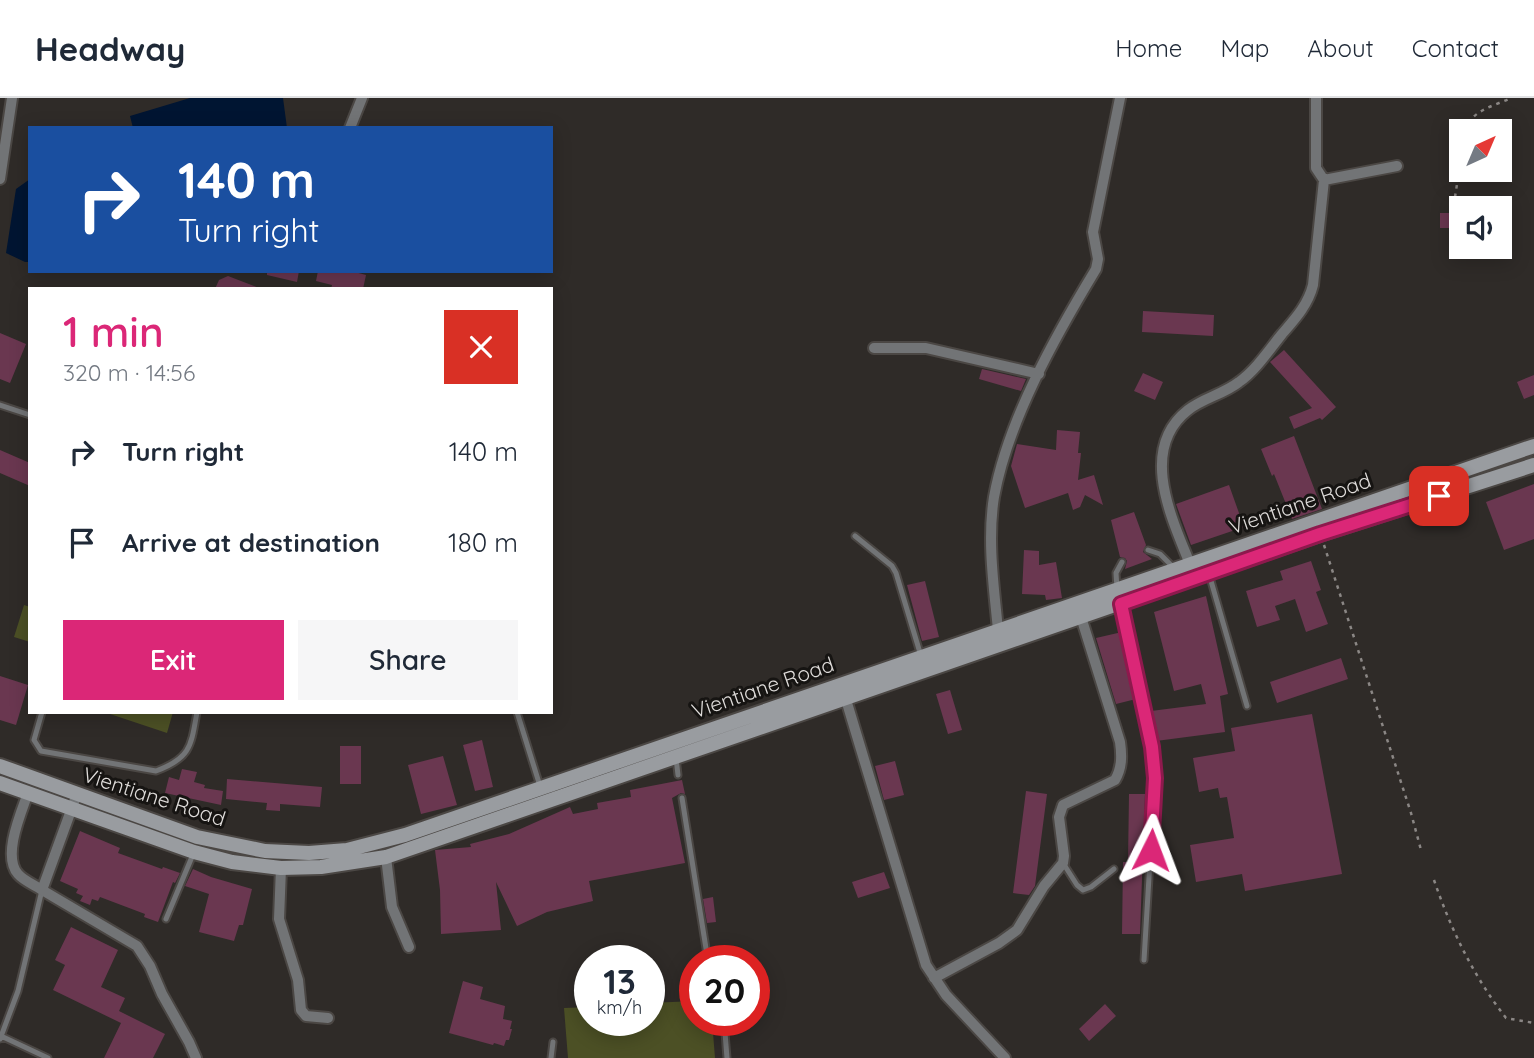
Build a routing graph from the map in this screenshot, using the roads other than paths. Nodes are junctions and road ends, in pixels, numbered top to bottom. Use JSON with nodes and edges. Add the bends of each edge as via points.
{"nodes":[{"id":1,"x":12,"y":98,"type":"edge"},
{"id":2,"x":362,"y":98,"type":"edge"},
{"id":3,"x":1120,"y":98,"type":"edge"},
{"id":4,"x":1316,"y":98,"type":"edge"},
{"id":5,"x":351,"y":126,"type":"edge"},
{"id":6,"x":1397,"y":166,"type":"dead end"},
{"id":7,"x":0,"y":179,"type":"edge"},
{"id":8,"x":1324,"y":180,"type":"junction"},
{"id":9,"x":874,"y":348,"type":"dead end"},
{"id":10,"x":1039,"y":374,"type":"junction"},
{"id":11,"x":0,"y":405,"type":"edge"},
{"id":12,"x":28,"y":414,"type":"edge"},
{"id":13,"x":1534,"y":446,"type":"edge"},
{"id":14,"x":1534,"y":465,"type":"edge"},
{"id":15,"x":855,"y":536,"type":"dead end"},
{"id":16,"x":1148,"y":550,"type":"dead end"},
{"id":17,"x":1122,"y":562,"type":"dead end"},
{"id":18,"x":1190,"y":564,"type":"junction"},
{"id":19,"x":1174,"y":569,"type":"junction"},
{"id":20,"x":1209,"y":574,"type":"junction"},
{"id":21,"x":1117,"y":589,"type":"junction"},
{"id":22,"x":1121,"y":604,"type":"junction"},
{"id":23,"x":1080,"y":617,"type":"junction"},
{"id":24,"x":998,"y":630,"type":"junction"},
{"id":25,"x":921,"y":656,"type":"junction"},
{"id":26,"x":841,"y":684,"type":"junction"},
{"id":27,"x":846,"y":699,"type":"junction"},
{"id":28,"x":1247,"y":706,"type":"dead end"},
{"id":29,"x":42,"y":714,"type":"edge"},
{"id":30,"x":197,"y":714,"type":"edge"},
{"id":31,"x":518,"y":714,"type":"edge"},
{"id":32,"x":676,"y":758,"type":"junction"},
{"id":33,"x":0,"y":766,"type":"edge"},
{"id":34,"x":678,"y":775,"type":"dead end"},
{"id":35,"x":0,"y":783,"type":"edge"},
{"id":36,"x":541,"y":789,"type":"junction"},
{"id":37,"x":28,"y":793,"type":"junction"},
{"id":38,"x":76,"y":794,"type":"junction"},
{"id":39,"x":682,"y":798,"type":"dead end"},
{"id":40,"x":71,"y":808,"type":"junction"},
{"id":41,"x":194,"y":852,"type":"junction"},
{"id":42,"x":386,"y":857,"type":"junction"},
{"id":43,"x":1063,"y":863,"type":"junction"},
{"id":44,"x":281,"y":868,"type":"junction"},
{"id":45,"x":1114,"y":869,"type":"dead end"},
{"id":46,"x":42,"y":890,"type":"junction"},
{"id":47,"x":166,"y":919,"type":"dead end"},
{"id":48,"x":705,"y":945,"type":"edge"},
{"id":49,"x":409,"y":947,"type":"dead end"},
{"id":50,"x":1144,"y":960,"type":"dead end"},
{"id":51,"x":934,"y":978,"type":"junction"},
{"id":52,"x":328,"y":1017,"type":"dead end"},
{"id":53,"x":725,"y":1036,"type":"edge"},
{"id":54,"x":1,"y":1037,"type":"edge"},
{"id":55,"x":553,"y":1042,"type":"dead end"},
{"id":56,"x":48,"y":1058,"type":"edge"},
{"id":57,"x":196,"y":1058,"type":"edge"},
{"id":58,"x":551,"y":1058,"type":"edge"},
{"id":59,"x":727,"y":1058,"type":"edge"},
{"id":60,"x":1004,"y":1058,"type":"edge"}],
"edges":[{"from":1,"to":7,"type":"street"},
{"from":2,"to":5,"type":"street"},
{"from":3,"to":10,"type":"street","via":[[1093,232],[1096,268]]},
{"from":4,"to":8,"type":"street","via":[[1316,168]]},
{"from":6,"to":8,"type":"street"},
{"from":8,"to":18,"type":"street","via":[[1309,300],[1254,369],[1240,382],[1187,411],[1165,445],[1161,463],[1164,487]]},
{"from":9,"to":10,"type":"street","via":[[926,348]]},
{"from":10,"to":24,"type":"street","via":[[1018,417],[994,498],[991,562]]},
{"from":11,"to":12,"type":"lane"},
{"from":13,"to":18,"type":"main road","name":"Vientiane Road"},
{"from":14,"to":20,"type":"main road"},
{"from":15,"to":25,"type":"lane","via":[[896,573]]},
{"from":16,"to":19,"type":"lane","via":[[1160,554]]},
{"from":17,"to":21,"type":"lane","via":[[1116,573]]},
{"from":18,"to":19,"type":"main road","name":"Vientiane Road"},
{"from":19,"to":21,"type":"main road","name":"Vientiane Road"},
{"from":20,"to":22,"type":"main road"},
{"from":20,"to":28,"type":"lane"},
{"from":21,"to":24,"type":"main road","name":"Vientiane Road"},
{"from":22,"to":23,"type":"main road"},
{"from":22,"to":50,"type":"lane","via":[[1155,778]]},
{"from":23,"to":27,"type":"main road"},
{"from":23,"to":43,"type":"street","via":[[1120,742],[1121,761],[1115,780],[1063,805],[1059,817]]},
{"from":24,"to":25,"type":"main road","name":"Vientiane Road"},
{"from":25,"to":26,"type":"main road","name":"Vientiane Road"},
{"from":26,"to":27,"type":"street"},
{"from":26,"to":36,"type":"main road","name":"Vientiane Road"},
{"from":27,"to":32,"type":"main road"},
{"from":27,"to":51,"type":"street","via":[[922,956]]},
{"from":29,"to":30,"type":"lane","via":[[34,740],[41,751],[156,771],[190,748]]},
{"from":31,"to":36,"type":"lane"},
{"from":32,"to":34,"type":"lane"},
{"from":32,"to":42,"type":"main road"},
{"from":33,"to":38,"type":"main road","name":"Vientiane Road"},
{"from":35,"to":37,"type":"main road"},
{"from":36,"to":38,"type":"main road","name":"Vientiane Road","via":[[405,835],[347,850],[309,853],[197,837]]},
{"from":37,"to":40,"type":"main road"},
{"from":37,"to":46,"type":"street","via":[[11,861],[18,874]]},
{"from":38,"to":40,"type":"street"},
{"from":39,"to":48,"type":"lane"},
{"from":40,"to":41,"type":"main road"},
{"from":40,"to":46,"type":"street"},
{"from":41,"to":44,"type":"main road"},
{"from":41,"to":47,"type":"lane"},
{"from":42,"to":44,"type":"main road"},
{"from":42,"to":49,"type":"street","via":[[392,907]]},
{"from":43,"to":45,"type":"lane","via":[[1083,890]]},
{"from":43,"to":51,"type":"street","via":[[1017,930]]},
{"from":44,"to":52,"type":"street","via":[[279,919],[298,980],[301,1010],[306,1016]]},
{"from":46,"to":54,"type":"lane","via":[[18,991]]},
{"from":46,"to":57,"type":"street","via":[[136,946]]},
{"from":51,"to":60,"type":"street"},
{"from":53,"to":59,"type":"lane"},
{"from":54,"to":56,"type":"lane"},
{"from":55,"to":58,"type":"lane"}]}
